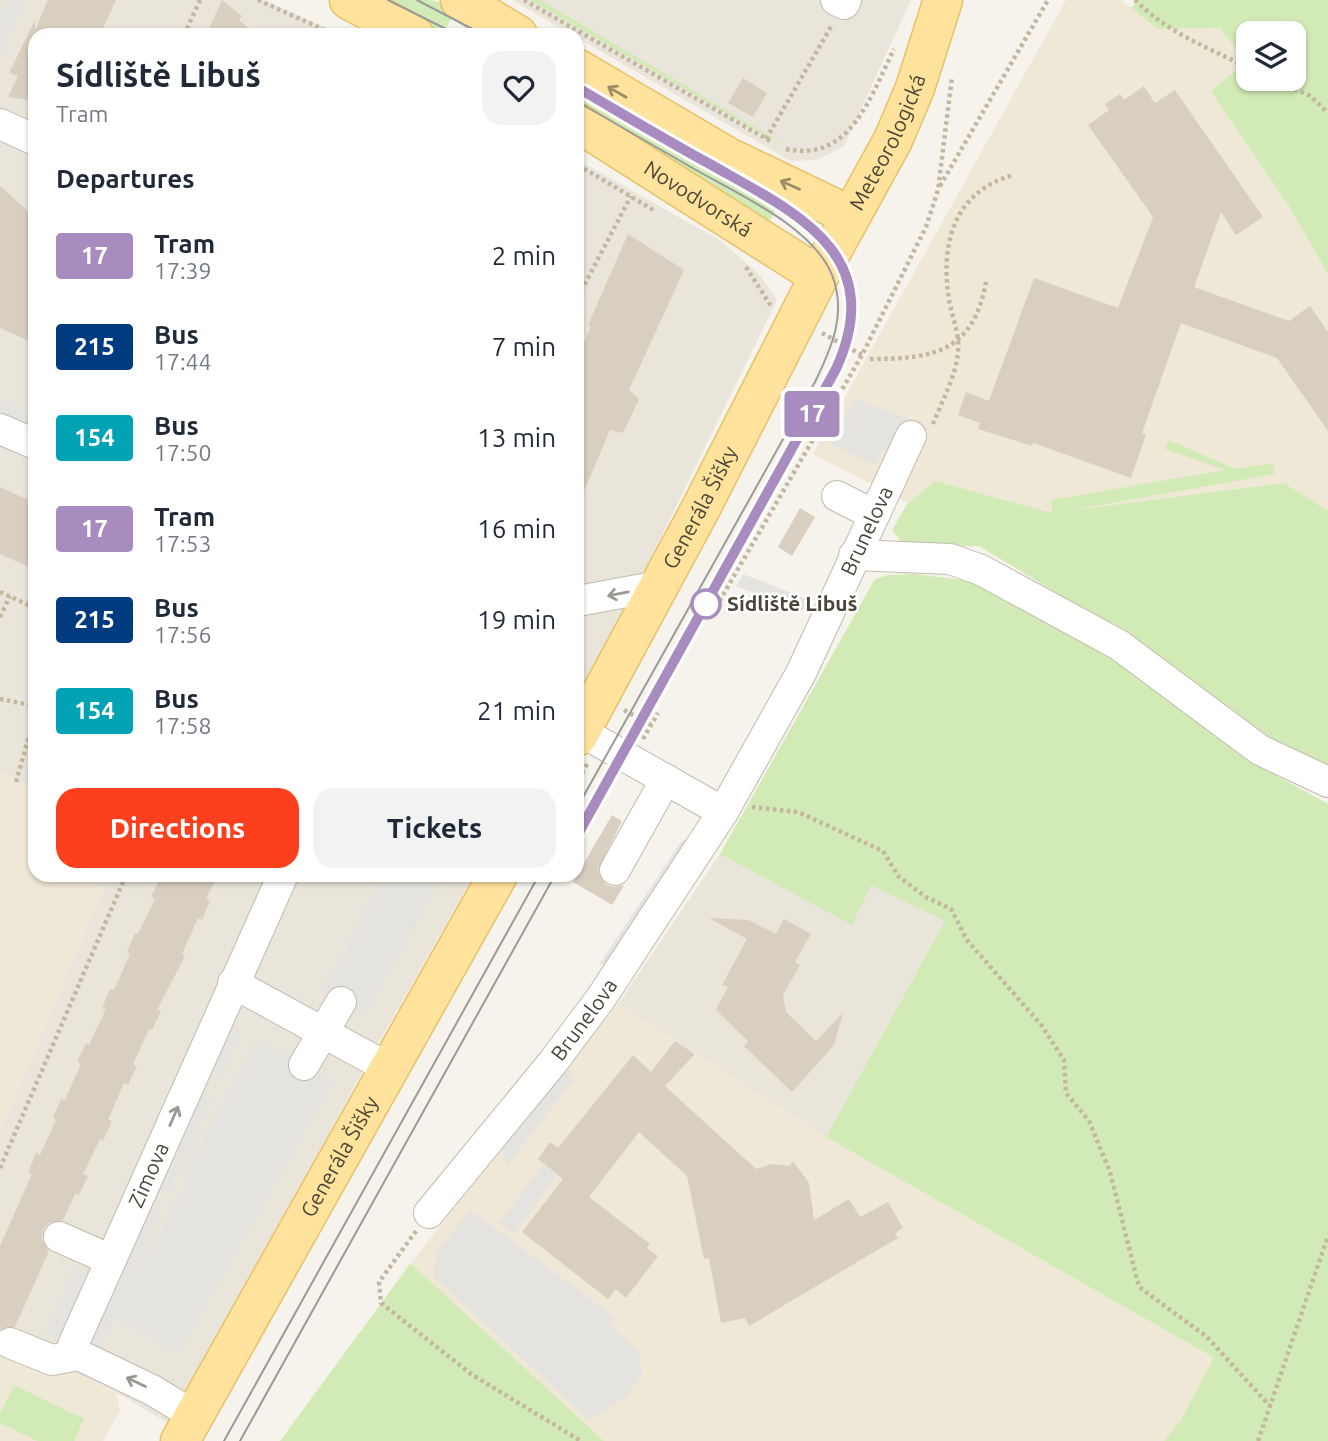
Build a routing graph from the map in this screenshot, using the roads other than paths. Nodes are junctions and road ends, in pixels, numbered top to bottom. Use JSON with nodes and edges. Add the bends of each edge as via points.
{"nodes":[{"id":1,"x":349,"y":0,"type":"edge"},
{"id":2,"x":460,"y":0,"type":"edge"},
{"id":3,"x":943,"y":0,"type":"edge"},
{"id":4,"x":401,"y":28,"type":"edge"},
{"id":5,"x":506,"y":28,"type":"edge"},
{"id":6,"x":584,"y":73,"type":"edge"},
{"id":7,"x":0,"y":124,"type":"edge"},
{"id":8,"x":584,"y":127,"type":"edge"},
{"id":9,"x":28,"y":137,"type":"edge"},
{"id":10,"x":851,"y":216,"type":"junction"},
{"id":11,"x":819,"y":276,"type":"junction"},
{"id":12,"x":0,"y":429,"type":"edge"},
{"id":13,"x":920,"y":434,"type":"road end"},
{"id":14,"x":28,"y":441,"type":"edge"},
{"id":15,"x":837,"y":496,"type":"dead end"},
{"id":16,"x":874,"y":514,"type":"junction"},
{"id":17,"x":854,"y":555,"type":"junction"},
{"id":18,"x":659,"y":586,"type":"junction"},
{"id":19,"x":584,"y":600,"type":"edge"},
{"id":20,"x":590,"y":718,"type":"edge"},
{"id":21,"x":666,"y":779,"type":"junction"},
{"id":22,"x":1328,"y":782,"type":"edge"},
{"id":23,"x":732,"y":809,"type":"junction"},
{"id":24,"x":615,"y":870,"type":"dead end"},
{"id":25,"x":280,"y":882,"type":"edge"},
{"id":26,"x":494,"y":882,"type":"edge"},
{"id":27,"x":233,"y":983,"type":"junction"},
{"id":28,"x":341,"y":1002,"type":"dead end"},
{"id":29,"x":323,"y":1032,"type":"junction"},
{"id":30,"x":304,"y":1065,"type":"dead end"},
{"id":31,"x":390,"y":1069,"type":"junction"},
{"id":32,"x":429,"y":1213,"type":"road end"},
{"id":33,"x":59,"y":1237,"type":"dead end"},
{"id":34,"x":111,"y":1260,"type":"junction"},
{"id":35,"x":10,"y":1343,"type":"dead end"},
{"id":36,"x":79,"y":1355,"type":"junction"},
{"id":37,"x":187,"y":1429,"type":"edge"}],
"edges":[{"from":1,"to":4,"type":"main road"},
{"from":2,"to":5,"type":"main road"},
{"from":3,"to":10,"type":"main road","name":"Meteorologická","via":[[904,114]]},
{"from":10,"to":6,"type":"main road","one_way":true,"via":[[728,157]]},
{"from":7,"to":9,"type":"street"},
{"from":8,"to":11,"type":"main road","name":"Novodvorská"},
{"from":10,"to":11,"type":"main road","name":"Meteorologická"},
{"from":11,"to":18,"type":"main road","name":"Generála Šišky"},
{"from":12,"to":14,"type":"street"},
{"from":13,"to":16,"type":"street","name":"Brunelova"},
{"from":15,"to":16,"type":"street"},
{"from":16,"to":17,"type":"street","name":"Brunelova"},
{"from":17,"to":22,"type":"street","via":[[950,559],[981,570],[1119,645],[1260,750]]},
{"from":17,"to":23,"type":"street","name":"Brunelova"},
{"from":18,"to":19,"type":"street","one_way":true},
{"from":18,"to":20,"type":"main road","name":"Generála Šišky"},
{"from":20,"to":21,"type":"street"},
{"from":21,"to":23,"type":"street"},
{"from":21,"to":24,"type":"street"},
{"from":23,"to":32,"type":"street","name":"Brunelova","via":[[601,998]]},
{"from":25,"to":27,"type":"street","name":"Zimova"},
{"from":26,"to":31,"type":"main road","name":"Generála Šišky"},
{"from":27,"to":29,"type":"street"},
{"from":34,"to":27,"type":"street","name":"Zimova","one_way":true},
{"from":28,"to":29,"type":"street"},
{"from":29,"to":30,"type":"street"},
{"from":29,"to":31,"type":"street"},
{"from":31,"to":37,"type":"main road","name":"Generála Šišky"},
{"from":33,"to":34,"type":"street"},
{"from":34,"to":36,"type":"street","name":"Zimova","via":[[73,1345]]},
{"from":35,"to":36,"type":"street","via":[[52,1360]]},
{"from":37,"to":36,"type":"street","one_way":true,"via":[[152,1390]]}]}
